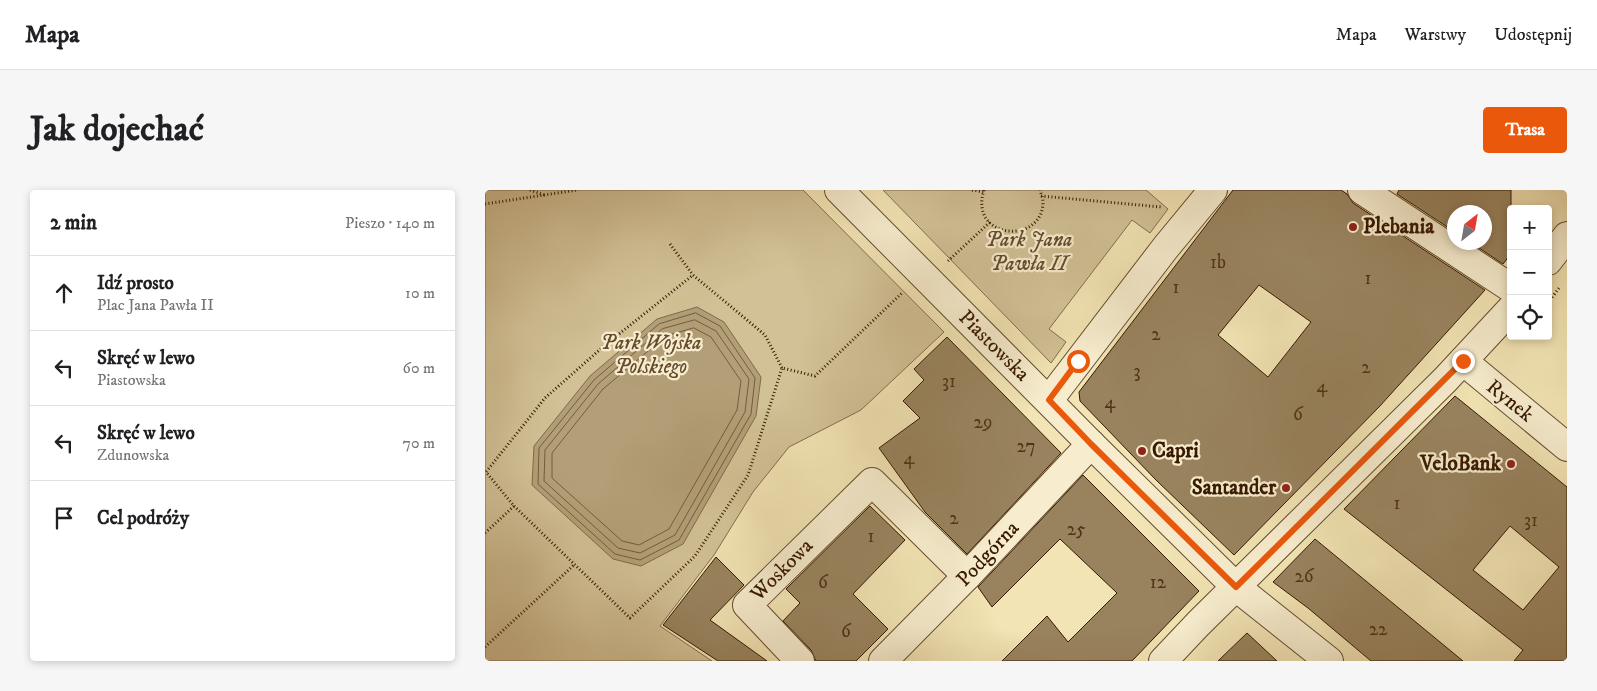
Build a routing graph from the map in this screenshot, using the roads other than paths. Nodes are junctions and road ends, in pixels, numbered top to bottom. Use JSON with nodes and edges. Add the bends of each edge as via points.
{"nodes":[{"id":1,"x":839,"y":190,"type":"edge"},
{"id":2,"x":1213,"y":190,"type":"edge"},
{"id":3,"x":1362,"y":190,"type":"edge"},
{"id":4,"x":1567,"y":236,"type":"edge"},
{"id":5,"x":1552,"y":255,"type":"edge"},
{"id":6,"x":1507,"y":285,"type":"edge"},
{"id":7,"x":1507,"y":313,"type":"edge"},
{"id":8,"x":1463,"y":361,"type":"junction"},
{"id":9,"x":1049,"y":400,"type":"junction"},
{"id":10,"x":1091,"y":444,"type":"junction"},
{"id":11,"x":1567,"y":447,"type":"edge"},
{"id":12,"x":967,"y":576,"type":"junction"},
{"id":13,"x":1236,"y":587,"type":"junction"},
{"id":14,"x":800,"y":661,"type":"edge"},
{"id":15,"x":883,"y":661,"type":"edge"},
{"id":16,"x":1163,"y":661,"type":"edge"},
{"id":17,"x":1329,"y":661,"type":"edge"}],
"edges":[{"from":1,"to":9,"type":"street","name":"Piastowska"},
{"from":2,"to":9,"type":"street"},
{"from":3,"to":6,"type":"street"},
{"from":4,"to":5,"type":"street"},
{"from":7,"to":8,"type":"street"},
{"from":8,"to":11,"type":"street","name":"Rynek"},
{"from":8,"to":13,"type":"street"},
{"from":9,"to":10,"type":"street","name":"Piastowska"},
{"from":10,"to":12,"type":"street","name":"Podgórna"},
{"from":10,"to":13,"type":"street","name":"Piastowska"},
{"from":12,"to":14,"type":"street","name":"Woskowa","via":[[872,482],[747,605]]},
{"from":12,"to":15,"type":"street","name":"Podgórna"},
{"from":13,"to":16,"type":"street"},
{"from":13,"to":17,"type":"street","name":"Piastowska"}]}
